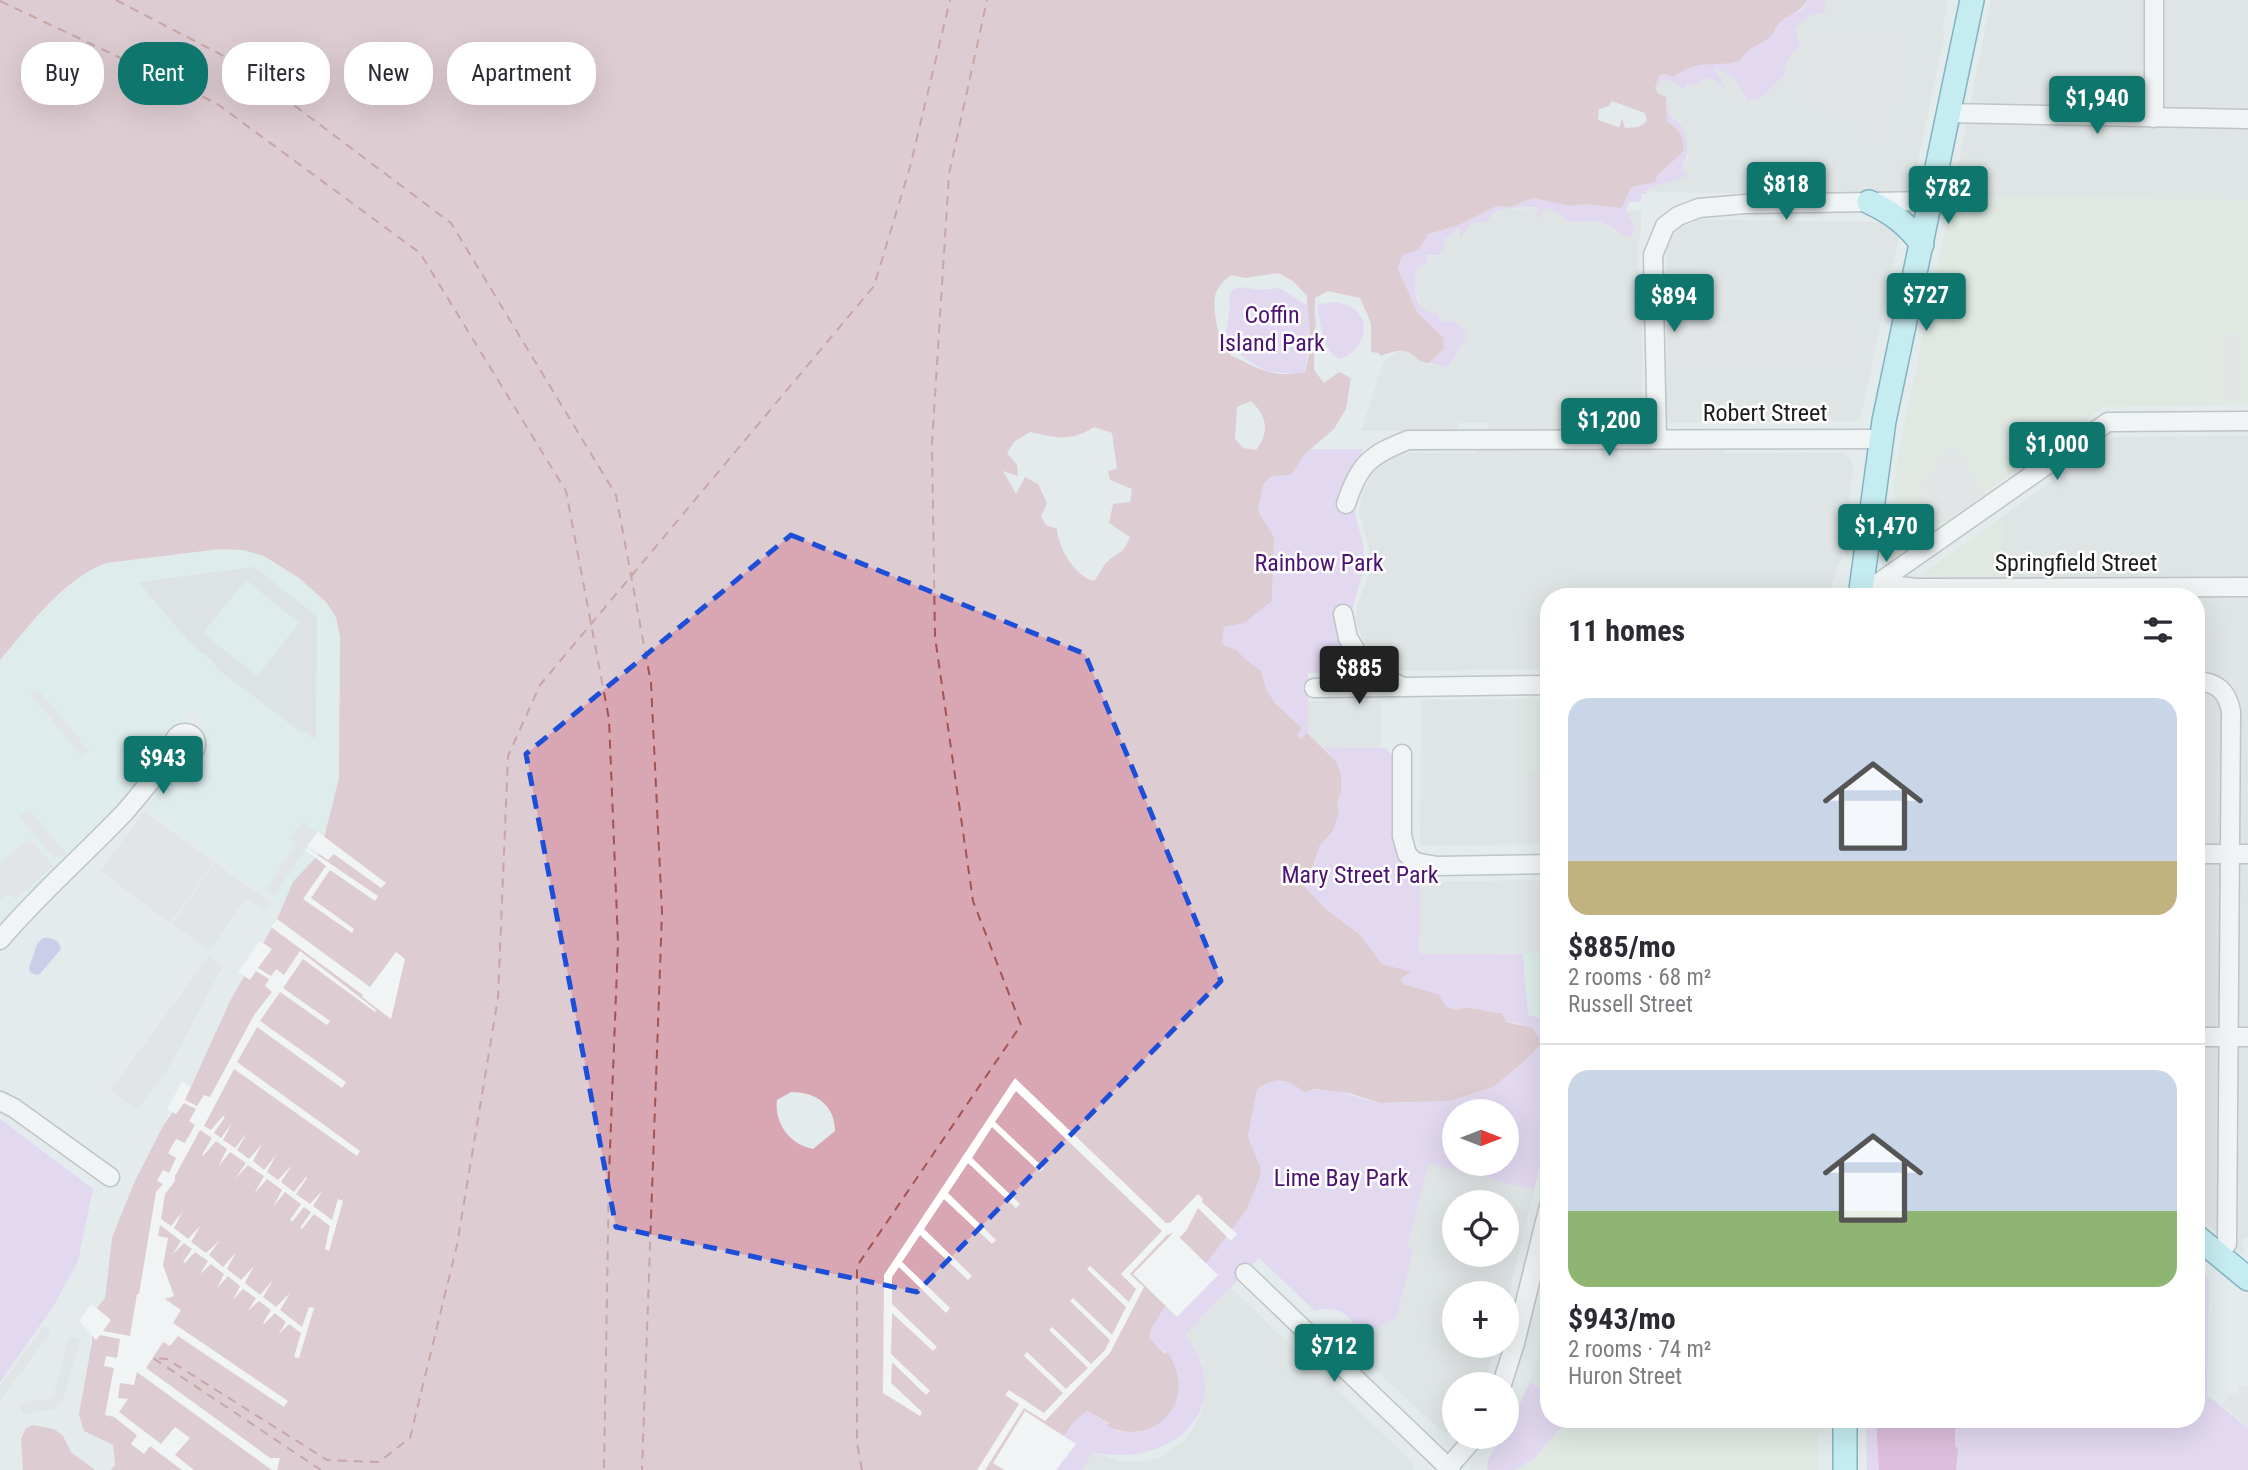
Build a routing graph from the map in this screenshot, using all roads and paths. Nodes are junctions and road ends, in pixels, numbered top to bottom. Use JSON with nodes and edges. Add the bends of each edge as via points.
{"nodes":[{"id":1,"x":1972,"y":0,"type":"edge"},
{"id":2,"x":2154,"y":0,"type":"edge"},
{"id":3,"x":1947,"y":113,"type":"junction"},
{"id":4,"x":2154,"y":118,"type":"junction"},
{"id":5,"x":2248,"y":119,"type":"edge"},
{"id":6,"x":1931,"y":201,"type":"junction"},
{"id":7,"x":1868,"y":202,"type":"junction"},
{"id":8,"x":1922,"y":244,"type":"junction"},
{"id":9,"x":2248,"y":421,"type":"edge"},
{"id":10,"x":1657,"y":438,"type":"junction"},
{"id":11,"x":1881,"y":439,"type":"junction"},
{"id":12,"x":1346,"y":504,"type":"dead end"},
{"id":13,"x":1867,"y":587,"type":"edge"},
{"id":14,"x":2248,"y":587,"type":"edge"},
{"id":15,"x":1343,"y":614,"type":"dead end"},
{"id":16,"x":2205,"y":682,"type":"edge"},
{"id":17,"x":1540,"y":685,"type":"edge"},
{"id":18,"x":1404,"y":687,"type":"junction"},
{"id":19,"x":1314,"y":688,"type":"dead end"},
{"id":20,"x":177,"y":752,"type":"dead end"},
{"id":21,"x":1402,"y":754,"type":"dead end"},
{"id":22,"x":2205,"y":854,"type":"edge"},
{"id":23,"x":2239,"y":854,"type":"edge"},
{"id":24,"x":1540,"y":864,"type":"edge"},
{"id":25,"x":0,"y":940,"type":"edge"},
{"id":26,"x":2205,"y":1037,"type":"edge"},
{"id":27,"x":2229,"y":1037,"type":"junction"},
{"id":28,"x":2248,"y":1037,"type":"edge"},
{"id":29,"x":0,"y":1101,"type":"edge"},
{"id":30,"x":110,"y":1177,"type":"dead end"},
{"id":31,"x":1540,"y":1242,"type":"edge"},
{"id":32,"x":2205,"y":1243,"type":"edge"},
{"id":33,"x":2227,"y":1244,"type":"dead end"},
{"id":34,"x":1245,"y":1273,"type":"dead end"},
{"id":35,"x":2248,"y":1279,"type":"edge"},
{"id":36,"x":1506,"y":1372,"type":"edge"},
{"id":37,"x":1844,"y":1428,"type":"edge"},
{"id":38,"x":1465,"y":1449,"type":"edge"},
{"id":39,"x":1449,"y":1469,"type":"edge"},
{"id":40,"x":1845,"y":1470,"type":"edge"}],
"edges":[{"from":1,"to":3,"type":"main road"},
{"from":2,"to":4,"type":"street"},
{"from":3,"to":4,"type":"street"},
{"from":3,"to":6,"type":"main road"},
{"from":4,"to":5,"type":"street"},
{"from":6,"to":7,"type":"street"},
{"from":6,"to":8,"type":"main road"},
{"from":7,"to":8,"type":"main road","via":[[1909,226]]},
{"from":7,"to":10,"type":"street","via":[[1699,208],[1665,226],[1653,255]]},
{"from":8,"to":11,"type":"main road"},
{"from":9,"to":13,"type":"street","via":[[2108,422]]},
{"from":10,"to":11,"type":"street","name":"Robert Street"},
{"from":10,"to":12,"type":"street","name":"Robert Street","via":[[1408,440],[1375,454],[1352,484]]},
{"from":11,"to":13,"type":"main road"},
{"from":13,"to":14,"type":"street","name":"Springfield Street"},
{"from":15,"to":18,"type":"street","via":[[1348,638],[1360,658],[1373,672]]},
{"from":16,"to":23,"type":"street","via":[[2222,689],[2229,699]]},
{"from":17,"to":18,"type":"street"},
{"from":18,"to":19,"type":"street"},
{"from":20,"to":25,"type":"street"},
{"from":21,"to":24,"type":"street","via":[[1402,836],[1407,854],[1415,862],[1437,866]]},
{"from":22,"to":23,"type":"street"},
{"from":23,"to":27,"type":"street"},
{"from":26,"to":27,"type":"street"},
{"from":27,"to":28,"type":"street"},
{"from":27,"to":33,"type":"street"},
{"from":29,"to":30,"type":"street"},
{"from":31,"to":36,"type":"street"},
{"from":32,"to":35,"type":"main road"},
{"from":34,"to":39,"type":"street"},
{"from":37,"to":40,"type":"main road"},
{"from":38,"to":39,"type":"street"}]}
